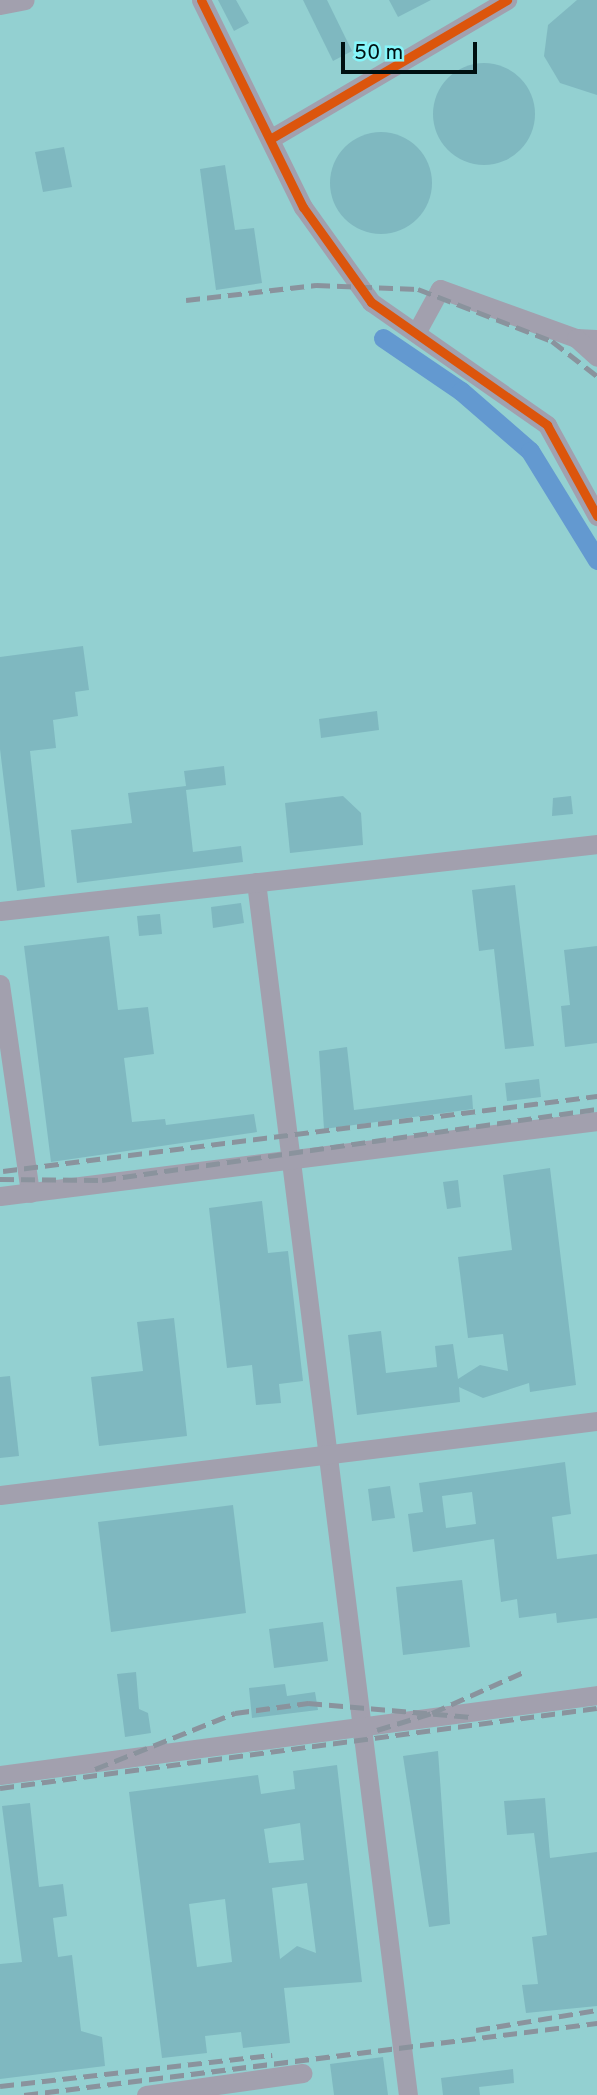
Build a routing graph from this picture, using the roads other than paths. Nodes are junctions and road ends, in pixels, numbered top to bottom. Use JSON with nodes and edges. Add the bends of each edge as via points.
{"nodes":[{"id":1,"x":25,"y":0,"type":"edge"},
{"id":2,"x":201,"y":0,"type":"edge"},
{"id":3,"x":507,"y":0,"type":"edge"},
{"id":4,"x":0,"y":5,"type":"edge"},
{"id":5,"x":270,"y":139,"type":"junction"},
{"id":6,"x":416,"y":333,"type":"junction"},
{"id":7,"x":576,"y":338,"type":"junction"},
{"id":8,"x":597,"y":339,"type":"edge"},
{"id":9,"x":597,"y":358,"type":"edge"},
{"id":10,"x":597,"y":516,"type":"edge"},
{"id":11,"x":597,"y":844,"type":"edge"},
{"id":12,"x":256,"y":882,"type":"junction"},
{"id":13,"x":0,"y":911,"type":"edge"},
{"id":14,"x":0,"y":984,"type":"edge"},
{"id":15,"x":597,"y":1121,"type":"edge"},
{"id":16,"x":292,"y":1163,"type":"junction"},
{"id":17,"x":30,"y":1193,"type":"junction"},
{"id":18,"x":0,"y":1196,"type":"edge"},
{"id":19,"x":597,"y":1421,"type":"edge"},
{"id":20,"x":324,"y":1455,"type":"junction"},
{"id":21,"x":0,"y":1495,"type":"edge"},
{"id":22,"x":597,"y":1695,"type":"edge"},
{"id":23,"x":359,"y":1724,"type":"junction"},
{"id":24,"x":0,"y":1775,"type":"edge"},
{"id":25,"x":302,"y":2073,"type":"dead end"},
{"id":26,"x":146,"y":2095,"type":"edge"},
{"id":27,"x":408,"y":2095,"type":"edge"}],
"edges":[{"from":1,"to":4,"type":"street"},
{"from":2,"to":5,"type":"street"},
{"from":3,"to":5,"type":"street"},
{"from":5,"to":6,"type":"street","via":[[303,207],[371,302]]},
{"from":6,"to":7,"type":"street","via":[[440,289]]},
{"from":6,"to":10,"type":"street","via":[[547,425]]},
{"from":7,"to":8,"type":"street"},
{"from":7,"to":9,"type":"street"},
{"from":11,"to":12,"type":"street"},
{"from":12,"to":13,"type":"street"},
{"from":12,"to":16,"type":"street"},
{"from":14,"to":17,"type":"street"},
{"from":15,"to":16,"type":"street"},
{"from":16,"to":17,"type":"street"},
{"from":16,"to":20,"type":"street"},
{"from":17,"to":18,"type":"street"},
{"from":19,"to":20,"type":"street"},
{"from":20,"to":21,"type":"street"},
{"from":20,"to":23,"type":"street"},
{"from":22,"to":23,"type":"street"},
{"from":23,"to":24,"type":"street"},
{"from":23,"to":27,"type":"street"},
{"from":25,"to":26,"type":"street"}]}
